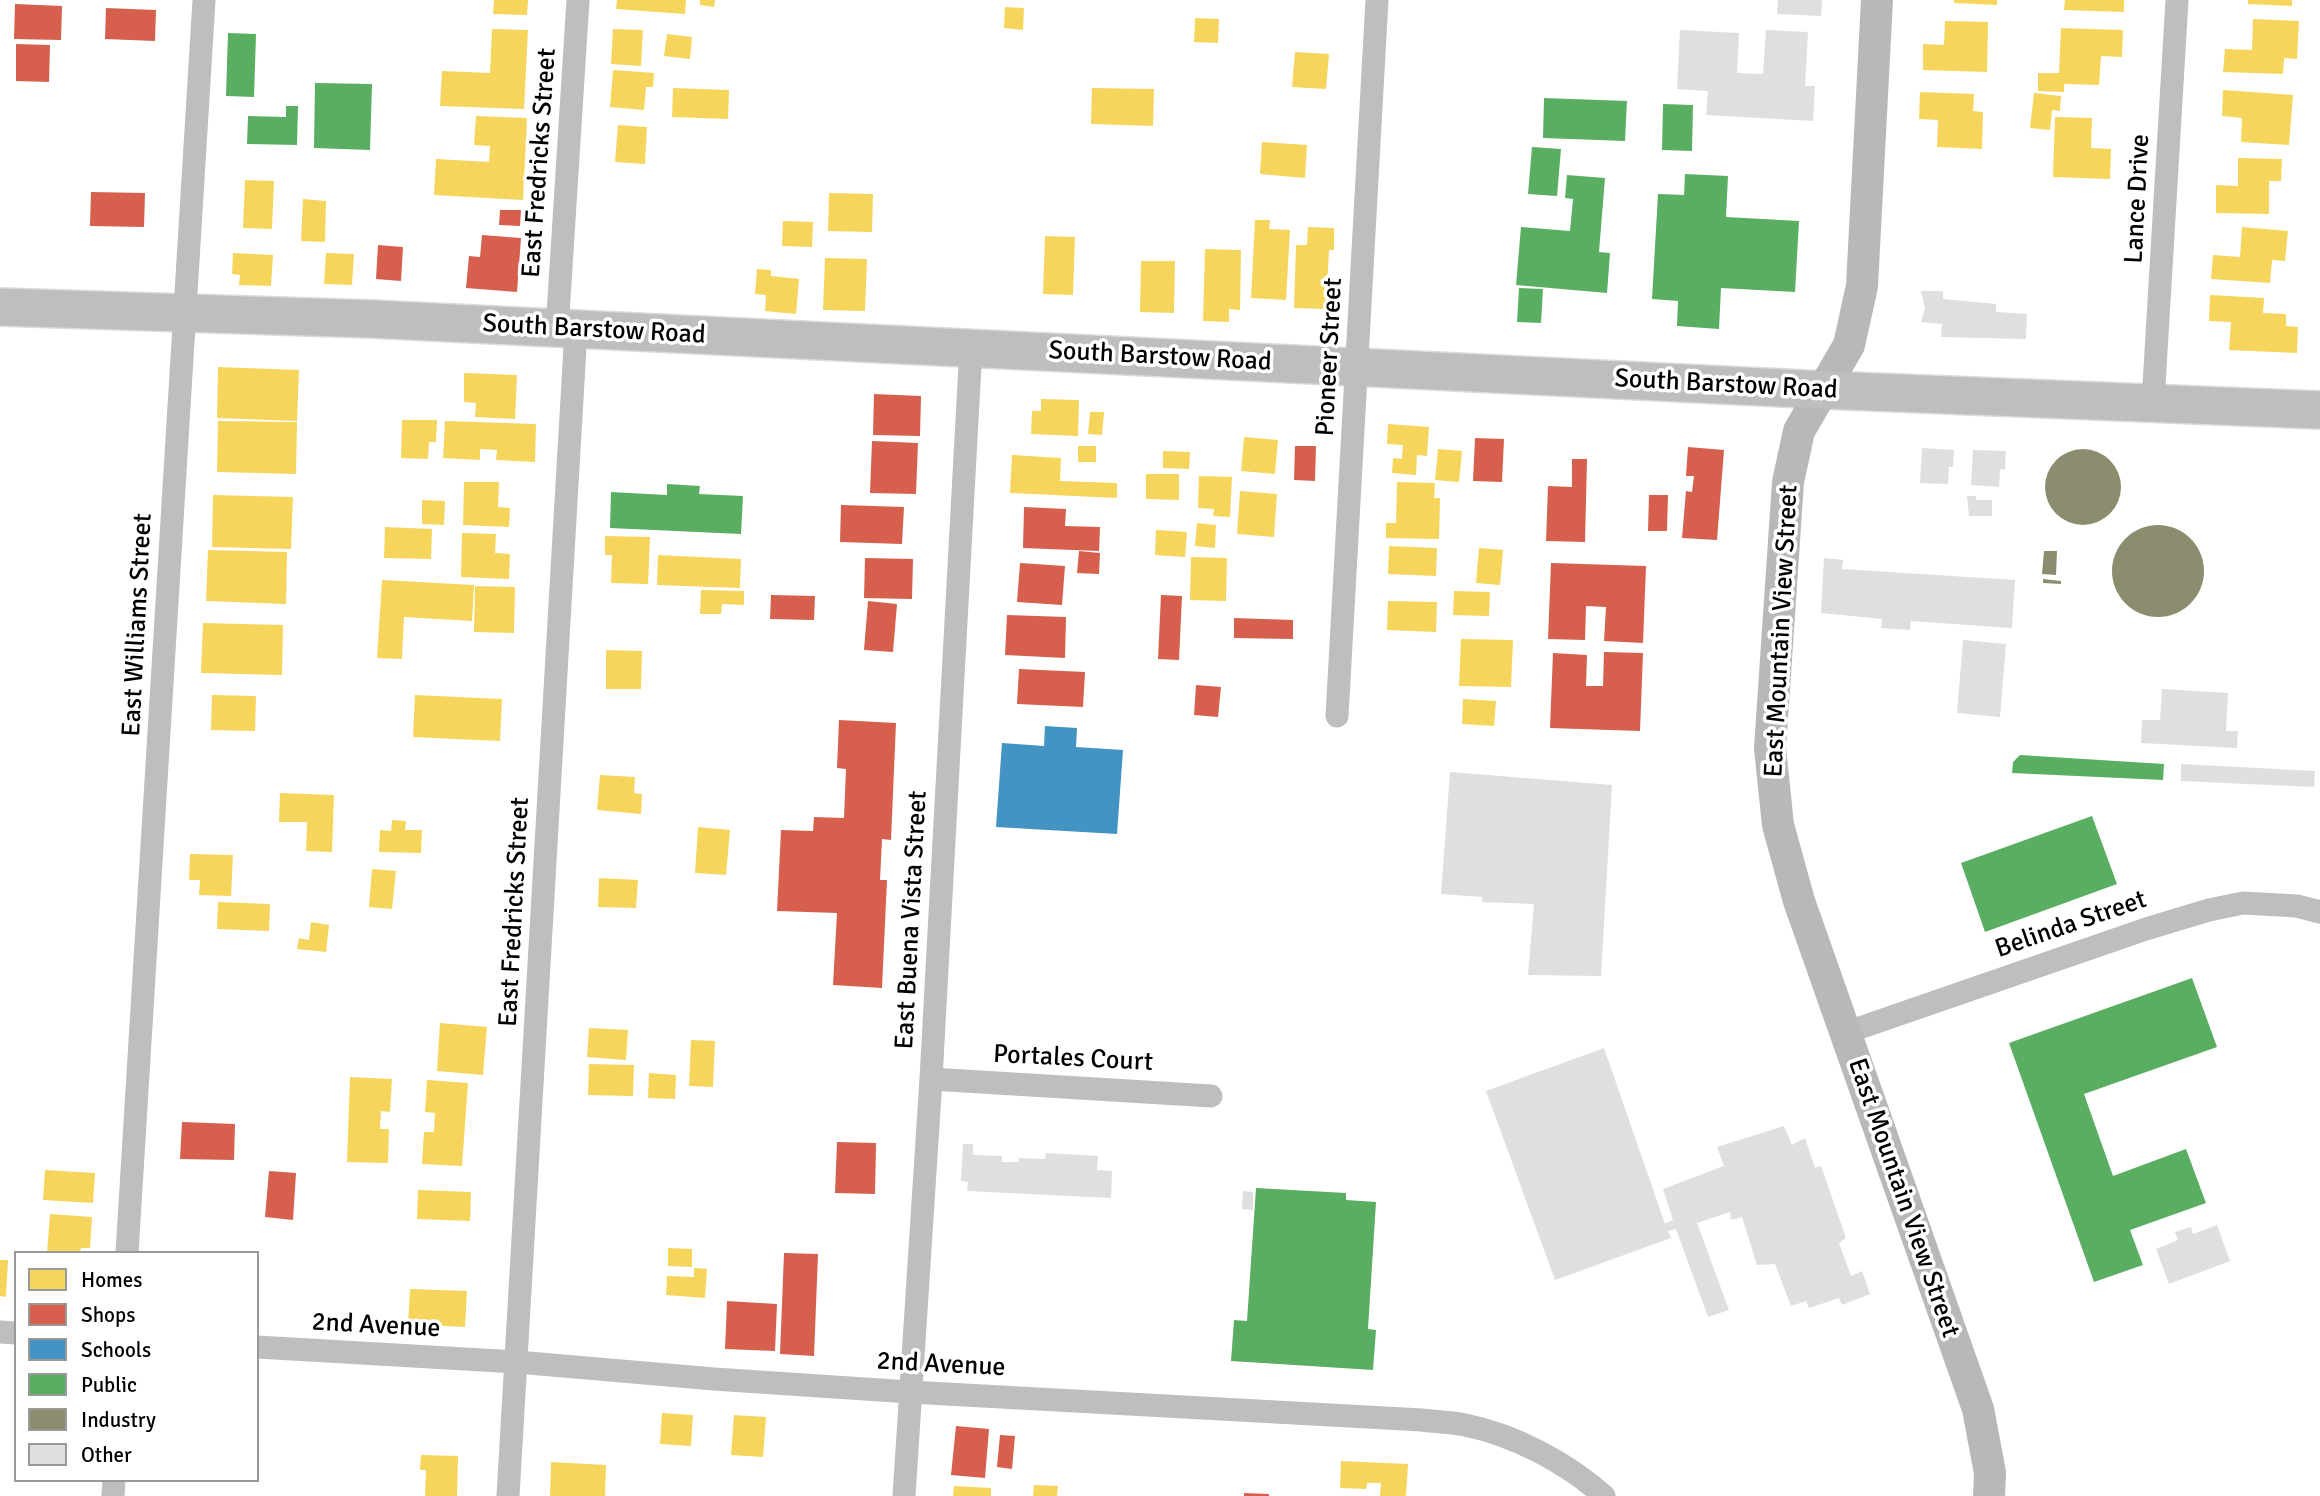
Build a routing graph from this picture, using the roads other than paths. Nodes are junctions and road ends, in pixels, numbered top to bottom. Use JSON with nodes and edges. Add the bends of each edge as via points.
{"nodes":[{"id":1,"x":204,"y":0,"type":"edge"},
{"id":2,"x":578,"y":0,"type":"edge"},
{"id":3,"x":1377,"y":0,"type":"edge"},
{"id":4,"x":1877,"y":0,"type":"edge"},
{"id":5,"x":2177,"y":0,"type":"edge"},
{"id":6,"x":0,"y":307,"type":"edge"},
{"id":7,"x":184,"y":312,"type":"junction"},
{"id":8,"x":567,"y":330,"type":"junction"},
{"id":9,"x":971,"y":347,"type":"junction"},
{"id":10,"x":1357,"y":366,"type":"junction"},
{"id":11,"x":1824,"y":390,"type":"junction"},
{"id":12,"x":2153,"y":402,"type":"junction"},
{"id":13,"x":2320,"y":410,"type":"edge"},
{"id":14,"x":1337,"y":716,"type":"dead end"},
{"id":15,"x":2320,"y":912,"type":"edge"},
{"id":16,"x":1845,"y":1032,"type":"junction"},
{"id":17,"x":931,"y":1079,"type":"junction"},
{"id":18,"x":1211,"y":1096,"type":"dead end"},
{"id":19,"x":127,"y":1251,"type":"edge"},
{"id":20,"x":259,"y":1347,"type":"edge"},
{"id":21,"x":517,"y":1362,"type":"junction"},
{"id":22,"x":910,"y":1392,"type":"junction"},
{"id":23,"x":508,"y":1496,"type":"edge"},
{"id":24,"x":904,"y":1496,"type":"edge"},
{"id":25,"x":1604,"y":1496,"type":"edge"},
{"id":26,"x":1989,"y":1496,"type":"edge"}],
"edges":[{"from":1,"to":7,"type":"street","name":"East Williams Street"},
{"from":2,"to":8,"type":"street","name":"East Fredricks Street"},
{"from":3,"to":10,"type":"street","name":"Pioneer Street"},
{"from":4,"to":11,"type":"street","name":"East Mountain View Street","via":[[1862,286],[1849,345]]},
{"from":5,"to":12,"type":"street","name":"Lance Drive"},
{"from":6,"to":7,"type":"main road","name":"South Barstow Road"},
{"from":7,"to":8,"type":"main road","name":"South Barstow Road"},
{"from":7,"to":19,"type":"street","name":"East Williams Street"},
{"from":8,"to":9,"type":"main road","name":"South Barstow Road"},
{"from":8,"to":21,"type":"street","name":"East Fredricks Street"},
{"from":9,"to":10,"type":"main road","name":"South Barstow Road"},
{"from":9,"to":17,"type":"street","name":"East Buena Vista Street"},
{"from":10,"to":11,"type":"main road","name":"South Barstow Road"},
{"from":10,"to":14,"type":"street","name":"Pioneer Street"},
{"from":11,"to":12,"type":"main road","name":"South Barstow Road"},
{"from":11,"to":16,"type":"street","name":"East Mountain View Street","via":[[1799,431],[1788,482],[1770,748],[1778,825]]},
{"from":12,"to":13,"type":"main road","name":"South Barstow Road"},
{"from":15,"to":16,"type":"street","name":"Belinda Street","via":[[2243,903],[2209,910]]},
{"from":16,"to":26,"type":"street","name":"East Mountain View Street","via":[[1978,1409],[1990,1473]]},
{"from":17,"to":18,"type":"street","name":"Portales Court"},
{"from":17,"to":22,"type":"street","name":"East Buena Vista Street"},
{"from":20,"to":21,"type":"street","name":"2nd Avenue"},
{"from":21,"to":22,"type":"street","name":"2nd Avenue"},
{"from":21,"to":23,"type":"street","name":"East Fredricks Street"},
{"from":22,"to":24,"type":"street","name":"East Buena Vista Street"},
{"from":22,"to":25,"type":"street","name":"2nd Avenue","via":[[1465,1425],[1540,1453],[1584,1478]]}]}
